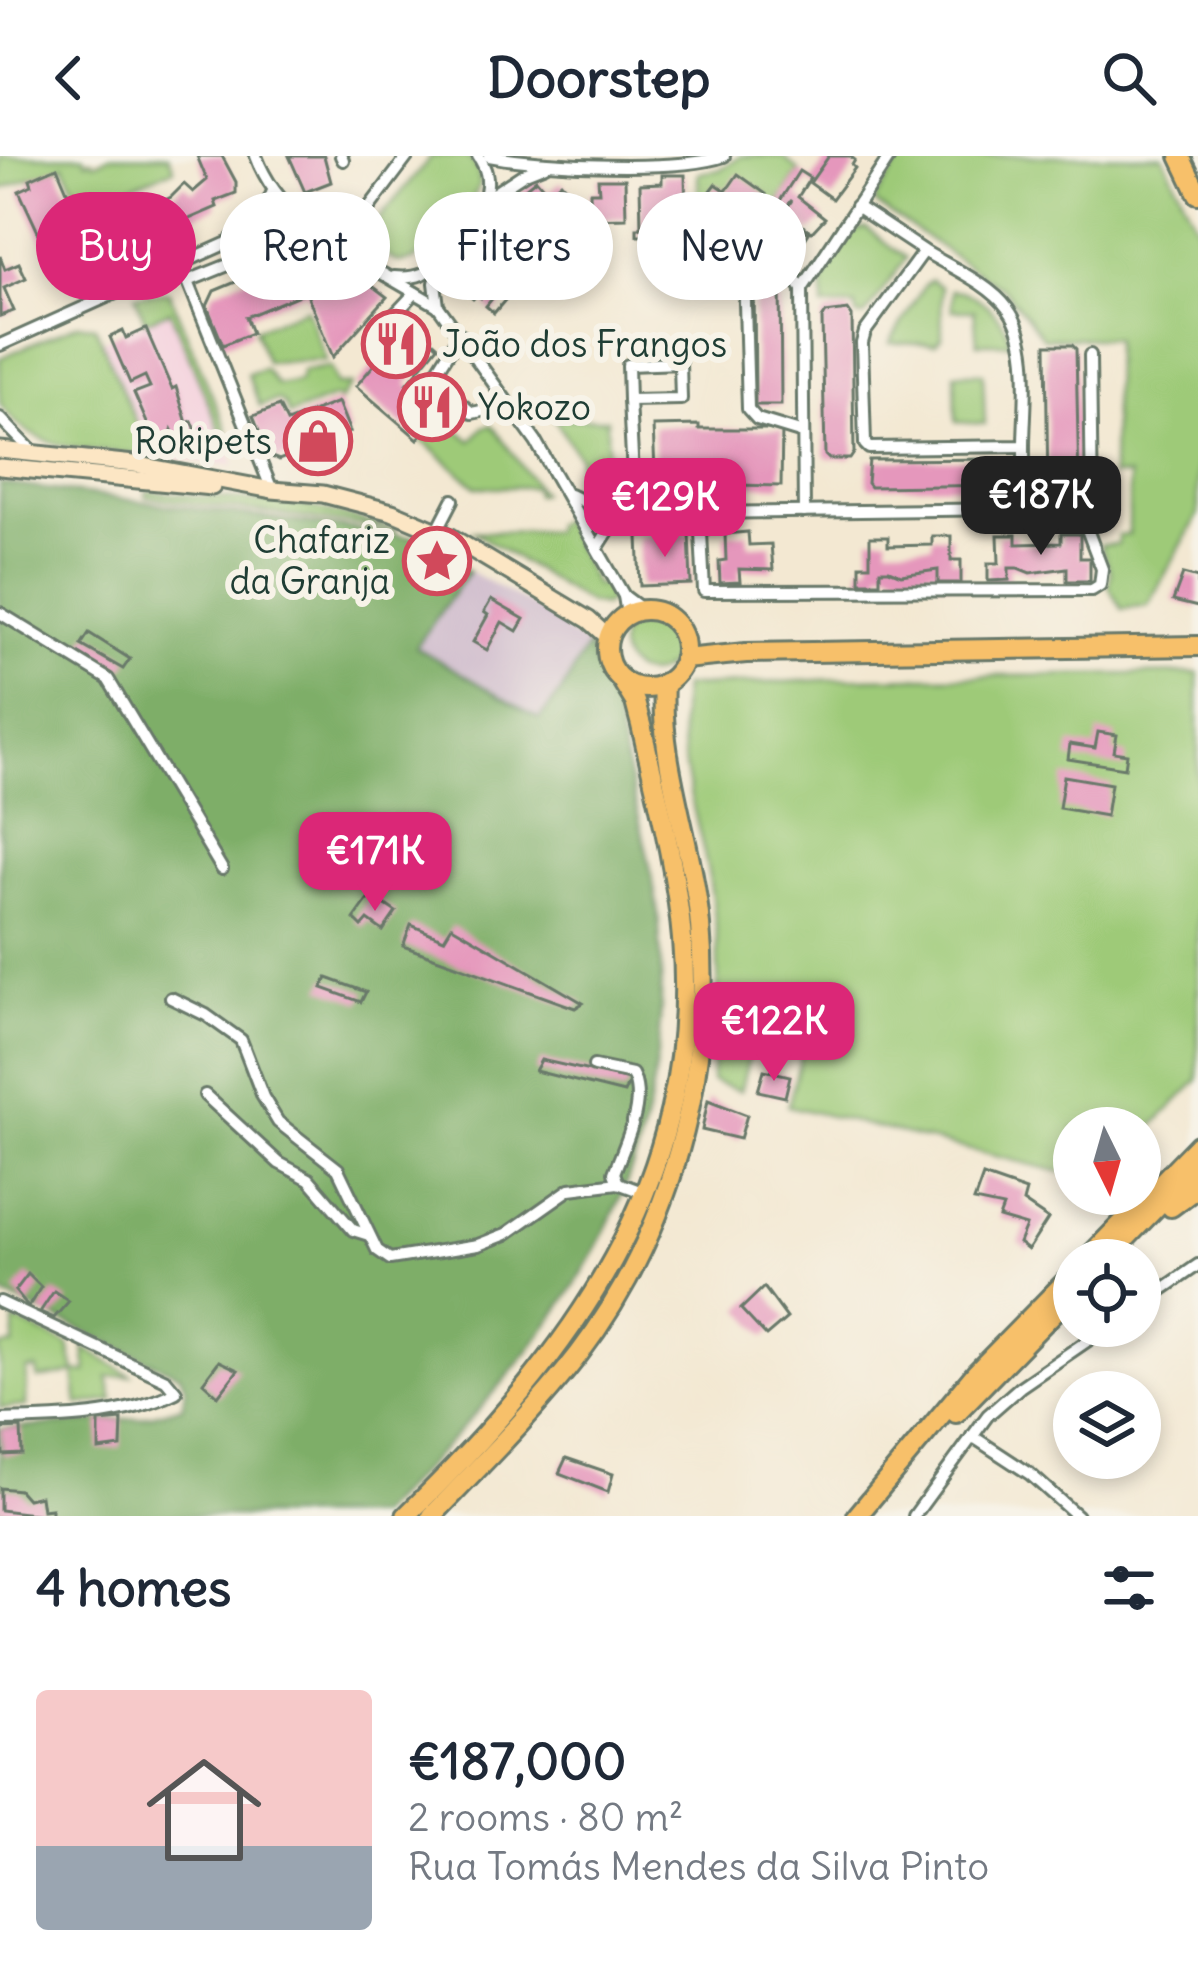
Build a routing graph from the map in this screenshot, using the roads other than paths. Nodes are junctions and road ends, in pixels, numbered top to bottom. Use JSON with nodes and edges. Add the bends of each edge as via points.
{"nodes":[{"id":1,"x":256,"y":156,"type":"edge"},
{"id":2,"x":408,"y":156,"type":"edge"},
{"id":3,"x":478,"y":156,"type":"edge"},
{"id":4,"x":489,"y":156,"type":"edge"},
{"id":5,"x":724,"y":156,"type":"edge"},
{"id":6,"x":890,"y":156,"type":"edge"},
{"id":7,"x":1180,"y":156,"type":"edge"},
{"id":8,"x":616,"y":160,"type":"edge"},
{"id":9,"x":548,"y":164,"type":"junction"},
{"id":10,"x":273,"y":191,"type":"edge"},
{"id":11,"x":381,"y":192,"type":"edge"},
{"id":12,"x":484,"y":192,"type":"edge"},
{"id":13,"x":495,"y":192,"type":"edge"},
{"id":14,"x":1198,"y":194,"type":"edge"},
{"id":15,"x":856,"y":206,"type":"junction"},
{"id":16,"x":924,"y":250,"type":"junction"},
{"id":17,"x":806,"y":283,"type":"edge"},
{"id":18,"x":414,"y":294,"type":"edge"},
{"id":19,"x":101,"y":300,"type":"edge"},
{"id":20,"x":196,"y":300,"type":"edge"},
{"id":21,"x":427,"y":300,"type":"edge"},
{"id":22,"x":437,"y":300,"type":"edge"},
{"id":23,"x":745,"y":300,"type":"edge"},
{"id":24,"x":802,"y":300,"type":"edge"},
{"id":25,"x":438,"y":306,"type":"junction"},
{"id":26,"x":384,"y":326,"type":"dead end"},
{"id":27,"x":460,"y":334,"type":"junction"},
{"id":28,"x":0,"y":345,"type":"edge"},
{"id":29,"x":1090,"y":355,"type":"dead end"},
{"id":30,"x":629,"y":400,"type":"junction"},
{"id":31,"x":511,"y":405,"type":"junction"},
{"id":32,"x":0,"y":418,"type":"edge"},
{"id":33,"x":803,"y":433,"type":"junction"},
{"id":34,"x":1024,"y":446,"type":"junction"},
{"id":35,"x":35,"y":454,"type":"junction"},
{"id":36,"x":1,"y":462,"type":"edge"},
{"id":37,"x":254,"y":487,"type":"junction"},
{"id":38,"x":272,"y":490,"type":"junction"},
{"id":39,"x":568,"y":494,"type":"junction"},
{"id":40,"x":453,"y":500,"type":"dead end"},
{"id":41,"x":1085,"y":508,"type":"junction"},
{"id":42,"x":1024,"y":509,"type":"junction"},
{"id":43,"x":803,"y":512,"type":"junction"},
{"id":44,"x":632,"y":514,"type":"junction"},
{"id":45,"x":700,"y":514,"type":"junction"},
{"id":46,"x":436,"y":531,"type":"junction"},
{"id":47,"x":598,"y":547,"type":"junction"},
{"id":48,"x":0,"y":613,"type":"edge"},
{"id":49,"x":624,"y":616,"type":"junction"},
{"id":50,"x":1198,"y":646,"type":"edge"},
{"id":51,"x":684,"y":652,"type":"junction"},
{"id":52,"x":621,"y":680,"type":"junction"},
{"id":53,"x":664,"y":683,"type":"junction"},
{"id":54,"x":222,"y":869,"type":"dead end"},
{"id":55,"x":171,"y":998,"type":"dead end"},
{"id":56,"x":594,"y":1066,"type":"dead end"},
{"id":57,"x":205,"y":1096,"type":"dead end"},
{"id":58,"x":1198,"y":1145,"type":"edge"},
{"id":59,"x":1198,"y":1164,"type":"edge"},
{"id":60,"x":618,"y":1183,"type":"junction"},
{"id":61,"x":1198,"y":1187,"type":"edge"},
{"id":62,"x":645,"y":1192,"type":"junction"},
{"id":63,"x":369,"y":1234,"type":"junction"},
{"id":64,"x":1106,"y":1239,"type":"edge"},
{"id":65,"x":1126,"y":1239,"type":"edge"},
{"id":66,"x":1132,"y":1239,"type":"edge"},
{"id":67,"x":1198,"y":1265,"type":"edge"},
{"id":68,"x":1161,"y":1291,"type":"edge"},
{"id":69,"x":1053,"y":1294,"type":"edge"},
{"id":70,"x":0,"y":1302,"type":"edge"},
{"id":71,"x":1053,"y":1313,"type":"edge"},
{"id":72,"x":1078,"y":1347,"type":"edge"},
{"id":73,"x":0,"y":1420,"type":"edge"},
{"id":74,"x":972,"y":1436,"type":"junction"},
{"id":75,"x":880,"y":1488,"type":"junction"},
{"id":76,"x":406,"y":1516,"type":"edge"},
{"id":77,"x":432,"y":1516,"type":"edge"},
{"id":78,"x":857,"y":1516,"type":"edge"},
{"id":79,"x":914,"y":1516,"type":"edge"},
{"id":80,"x":1077,"y":1516,"type":"edge"}],
"edges":[{"from":1,"to":10,"type":"street"},
{"from":2,"to":11,"type":"street"},
{"from":3,"to":12,"type":"street"},
{"from":4,"to":9,"type":"street"},
{"from":5,"to":8,"type":"street","via":[[692,164]]},
{"from":6,"to":15,"type":"street"},
{"from":7,"to":14,"type":"main road"},
{"from":8,"to":9,"type":"street"},
{"from":9,"to":13,"type":"street"},
{"from":15,"to":16,"type":"street"},
{"from":15,"to":17,"type":"street"},
{"from":16,"to":34,"type":"street","via":[[1011,312],[1024,350]]},
{"from":16,"to":34,"type":"street","via":[[865,332],[865,444]]},
{"from":18,"to":26,"type":"street"},
{"from":19,"to":28,"type":"street"},
{"from":20,"to":38,"type":"street"},
{"from":21,"to":25,"type":"street"},
{"from":22,"to":25,"type":"street"},
{"from":23,"to":33,"type":"street","via":[[748,409]]},
{"from":24,"to":33,"type":"street"},
{"from":25,"to":27,"type":"street"},
{"from":27,"to":31,"type":"street"},
{"from":27,"to":31,"type":"street","via":[[432,379],[472,413]]},
{"from":29,"to":41,"type":"street"},
{"from":30,"to":30,"type":"street","via":[[628,365],[680,363],[681,398]]},
{"from":30,"to":44,"type":"street"},
{"from":31,"to":39,"type":"street"},
{"from":32,"to":35,"type":"street"},
{"from":33,"to":43,"type":"street"},
{"from":34,"to":42,"type":"street"},
{"from":35,"to":36,"type":"main road"},
{"from":35,"to":37,"type":"main road"},
{"from":36,"to":37,"type":"main road","via":[[139,482]]},
{"from":37,"to":38,"type":"main road"},
{"from":38,"to":46,"type":"main road","via":[[323,494]]},
{"from":39,"to":44,"type":"street"},
{"from":39,"to":47,"type":"street"},
{"from":40,"to":46,"type":"street"},
{"from":41,"to":42,"type":"street"},
{"from":41,"to":45,"type":"street","via":[[1102,569],[1092,590],[704,591]]},
{"from":42,"to":43,"type":"street"},
{"from":43,"to":45,"type":"street"},
{"from":44,"to":45,"type":"street"},
{"from":44,"to":47,"type":"street","via":[[612,525]]},
{"from":46,"to":49,"type":"main road","via":[[589,620]]},
{"from":47,"to":49,"type":"street"},
{"from":48,"to":54,"type":"street","via":[[108,679]]},
{"from":49,"to":51,"type":"main road","via":[[667,616]]},
{"from":49,"to":52,"type":"main road","via":[[608,660]]},
{"from":50,"to":51,"type":"main road"},
{"from":51,"to":53,"type":"main road"},
{"from":52,"to":53,"type":"main road","via":[[642,688]]},
{"from":52,"to":62,"type":"main road","via":[[641,725],[683,944],[676,1080]]},
{"from":53,"to":77,"type":"main road","via":[[664,743],[702,946],[701,1032],[684,1132],[633,1268],[580,1353]]},
{"from":55,"to":63,"type":"street","via":[[241,1040],[278,1122],[338,1169]]},
{"from":56,"to":60,"type":"street","via":[[637,1082]]},
{"from":57,"to":63,"type":"street","via":[[279,1163],[309,1179],[353,1230]]},
{"from":58,"to":64,"type":"main road"},
{"from":59,"to":65,"type":"main road"},
{"from":60,"to":62,"type":"street"},
{"from":60,"to":63,"type":"street","via":[[570,1189],[506,1234],[448,1252],[390,1258]]},
{"from":61,"to":66,"type":"main road"},
{"from":62,"to":76,"type":"main road","via":[[615,1262],[562,1344]]},
{"from":67,"to":68,"type":"street"},
{"from":69,"to":75,"type":"main road"},
{"from":70,"to":73,"type":"street","via":[[166,1380],[176,1392],[150,1405]]},
{"from":71,"to":75,"type":"main road"},
{"from":72,"to":74,"type":"street","via":[[1020,1387]]},
{"from":74,"to":79,"type":"street"},
{"from":74,"to":80,"type":"street"},
{"from":75,"to":78,"type":"main road"}]}
